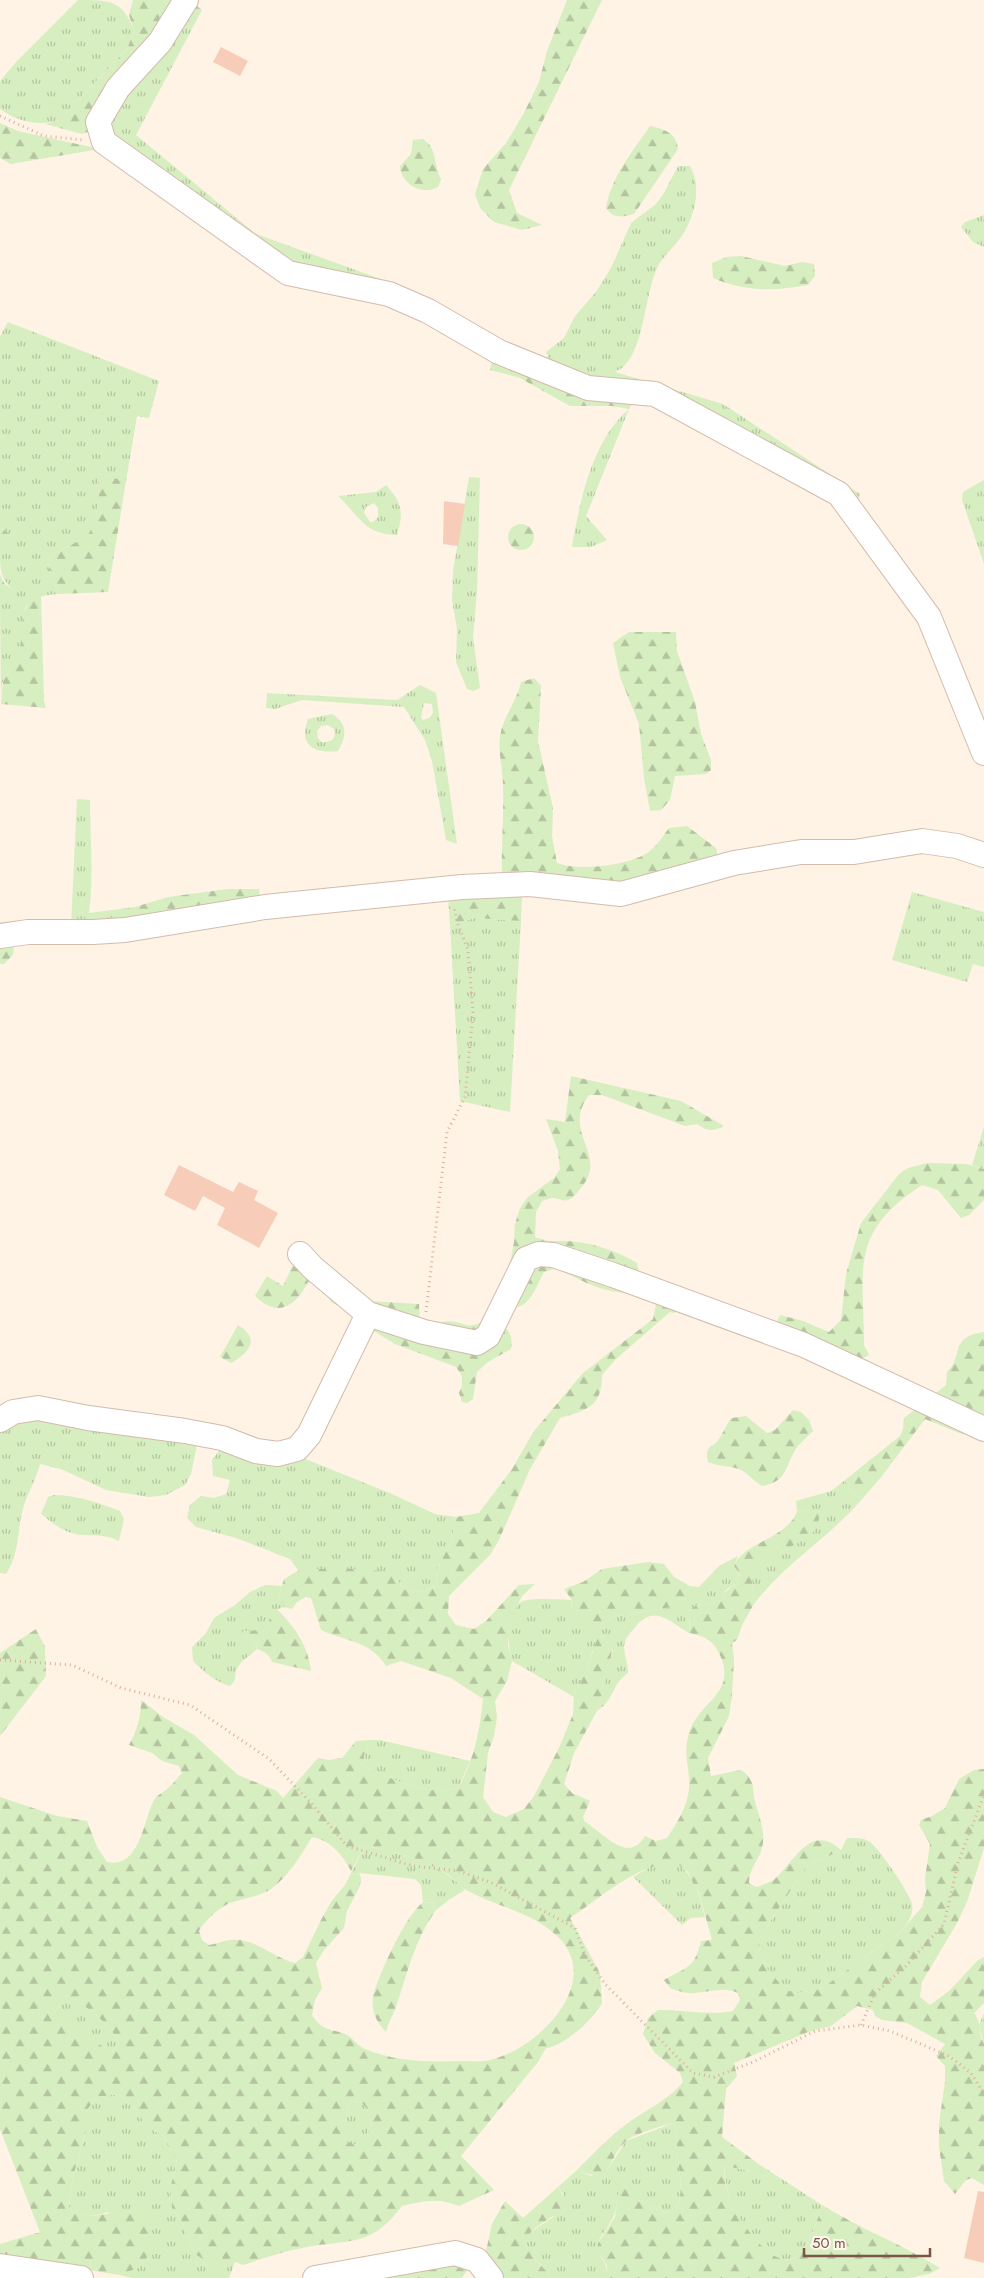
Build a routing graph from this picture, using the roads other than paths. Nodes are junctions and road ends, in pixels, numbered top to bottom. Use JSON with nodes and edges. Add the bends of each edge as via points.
{"nodes":[{"id":1,"x":186,"y":0,"type":"edge"},
{"id":2,"x":984,"y":753,"type":"edge"},
{"id":3,"x":984,"y":855,"type":"edge"},
{"id":4,"x":0,"y":936,"type":"edge"},
{"id":5,"x":300,"y":1254,"type":"dead end"},
{"id":6,"x":368,"y":1314,"type":"junction"},
{"id":7,"x":0,"y":1420,"type":"edge"},
{"id":8,"x":984,"y":1429,"type":"edge"},
{"id":9,"x":0,"y":2266,"type":"edge"},
{"id":10,"x":81,"y":2278,"type":"edge"},
{"id":11,"x":315,"y":2278,"type":"edge"},
{"id":12,"x":491,"y":2278,"type":"edge"}],
"edges":[{"from":1,"to":2,"type":"street","via":[[160,42],[118,88],[98,122],[104,142],[288,273],[389,294],[428,311],[499,352],[588,388],[655,394],[839,494],[929,618]]},
{"from":3,"to":4,"type":"street","via":[[957,846],[922,841],[854,852],[801,852],[734,863],[621,894],[530,884],[450,889],[265,907],[125,930],[28,932]]},
{"from":5,"to":6,"type":"street"},
{"from":6,"to":7,"type":"street","via":[[309,1435],[297,1449],[278,1454],[256,1451],[222,1438],[185,1430],[38,1408],[12,1412]]},
{"from":6,"to":8,"type":"street","via":[[424,1332],[477,1343],[488,1336],[526,1259],[539,1254],[553,1255],[804,1345]]},
{"from":9,"to":10,"type":"street"},
{"from":11,"to":12,"type":"street","via":[[455,2253],[477,2260]]}]}
